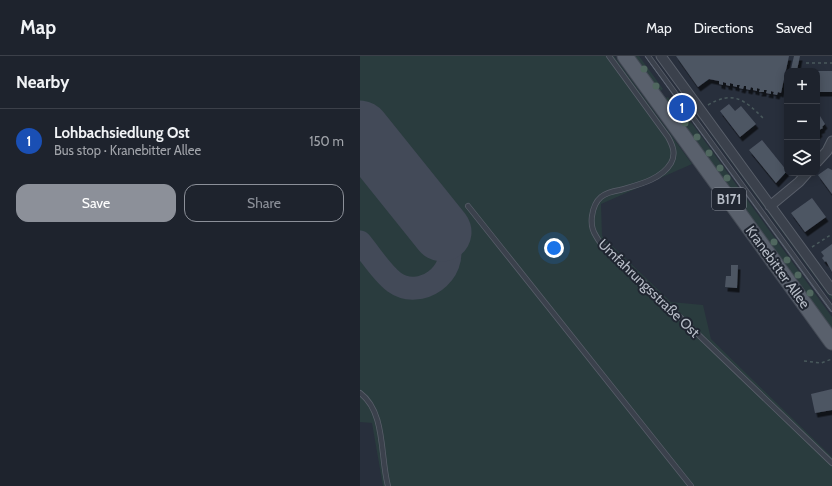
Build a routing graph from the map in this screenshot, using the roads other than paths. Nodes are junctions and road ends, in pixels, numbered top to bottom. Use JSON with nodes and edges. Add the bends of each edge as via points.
{"nodes":[{"id":1,"x":609,"y":56,"type":"edge"},
{"id":2,"x":625,"y":56,"type":"edge"},
{"id":3,"x":648,"y":56,"type":"edge"},
{"id":4,"x":661,"y":56,"type":"edge"},
{"id":5,"x":832,"y":141,"type":"edge"},
{"id":6,"x":829,"y":152,"type":"edge"},
{"id":7,"x":820,"y":160,"type":"edge"},
{"id":8,"x":804,"y":176,"type":"edge"},
{"id":9,"x":468,"y":206,"type":"dead end"},
{"id":10,"x":770,"y":206,"type":"junction"},
{"id":11,"x":832,"y":290,"type":"edge"},
{"id":12,"x":832,"y":309,"type":"edge"},
{"id":13,"x":832,"y":342,"type":"edge"},
{"id":14,"x":360,"y":393,"type":"edge"},
{"id":15,"x":832,"y":463,"type":"edge"},
{"id":16,"x":388,"y":486,"type":"edge"},
{"id":17,"x":691,"y":486,"type":"edge"}],
"edges":[{"from":1,"to":15,"type":"lane","name":"Umfahrungsstraße Ost","via":[[668,138],[674,154],[668,167],[656,177],[599,198],[594,204],[592,215],[591,225],[594,233],[604,246]]},
{"from":2,"to":13,"type":"main road","name":"Kranebitter Allee","number":"B171"},
{"from":3,"to":12,"type":"lane"},
{"from":4,"to":10,"type":"street"},
{"from":5,"to":6,"type":"street"},
{"from":6,"to":7,"type":"street"},
{"from":8,"to":10,"type":"street"},
{"from":9,"to":17,"type":"lane"},
{"from":10,"to":11,"type":"street"},
{"from":14,"to":16,"type":"lane","via":[[376,413]]}]}
